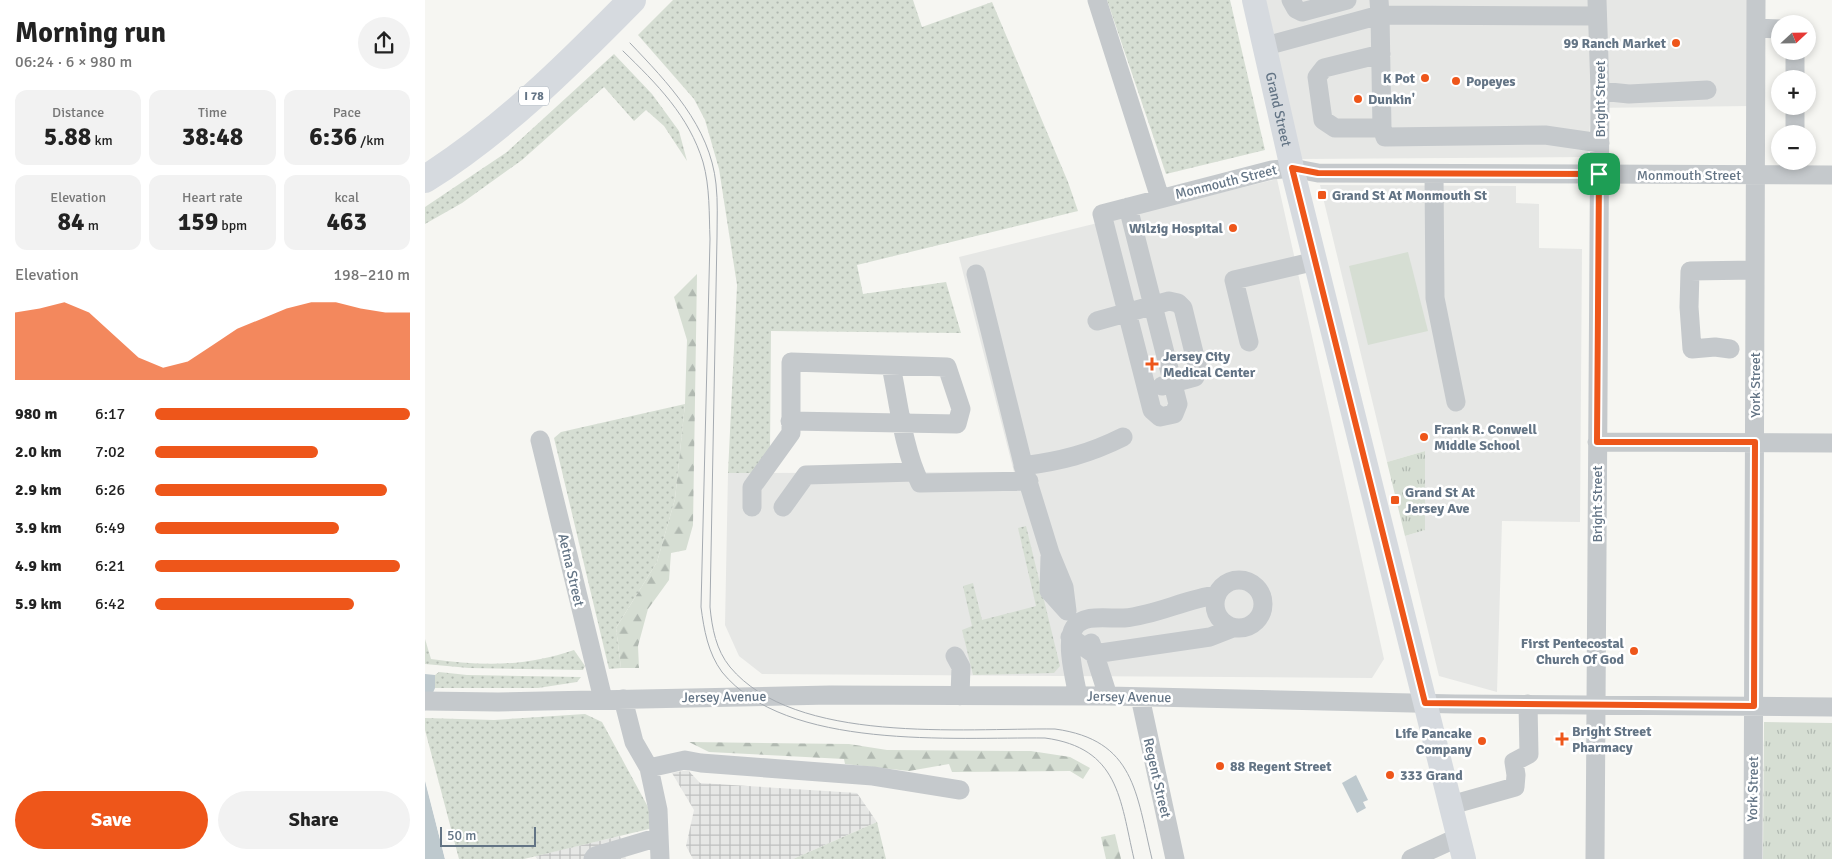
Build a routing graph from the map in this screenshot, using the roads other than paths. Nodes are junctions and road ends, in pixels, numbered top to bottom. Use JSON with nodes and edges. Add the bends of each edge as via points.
{"nodes":[{"id":1,"x":609,"y":0,"type":"edge"},
{"id":2,"x":632,"y":0,"type":"edge"},
{"id":3,"x":1097,"y":0,"type":"edge"},
{"id":4,"x":1254,"y":0,"type":"edge"},
{"id":5,"x":1291,"y":0,"type":"edge"},
{"id":6,"x":1347,"y":0,"type":"edge"},
{"id":7,"x":1757,"y":0,"type":"edge"},
{"id":8,"x":1379,"y":8,"type":"edge"},
{"id":9,"x":1597,"y":8,"type":"edge"},
{"id":10,"x":1756,"y":28,"type":"junction"},
{"id":11,"x":1771,"y":29,"type":"edge"},
{"id":12,"x":1266,"y":46,"type":"junction"},
{"id":13,"x":1381,"y":54,"type":"junction"},
{"id":14,"x":1707,"y":90,"type":"dead end"},
{"id":15,"x":1600,"y":91,"type":"junction"},
{"id":16,"x":1382,"y":128,"type":"junction"},
{"id":17,"x":1599,"y":143,"type":"junction"},
{"id":18,"x":425,"y":158,"type":"edge"},
{"id":19,"x":1292,"y":168,"type":"junction"},
{"id":20,"x":1784,"y":170,"type":"edge"},
{"id":21,"x":1806,"y":170,"type":"edge"},
{"id":22,"x":1434,"y":174,"type":"junction"},
{"id":23,"x":1599,"y":174,"type":"junction"},
{"id":24,"x":1755,"y":175,"type":"junction"},
{"id":25,"x":1832,"y":175,"type":"edge"},
{"id":26,"x":425,"y":178,"type":"edge"},
{"id":27,"x":1160,"y":198,"type":"junction"},
{"id":28,"x":1128,"y":207,"type":"junction"},
{"id":29,"x":1316,"y":260,"type":"junction"},
{"id":30,"x":1755,"y":270,"type":"junction"},
{"id":31,"x":976,"y":274,"type":"dead end"},
{"id":32,"x":1152,"y":305,"type":"junction"},
{"id":33,"x":1127,"y":312,"type":"junction"},
{"id":34,"x":1097,"y":320,"type":"dead end"},
{"id":35,"x":1249,"y":342,"type":"dead end"},
{"id":36,"x":1730,"y":349,"type":"dead end"},
{"id":37,"x":891,"y":366,"type":"junction"},
{"id":38,"x":1173,"y":384,"type":"junction"},
{"id":39,"x":1147,"y":390,"type":"junction"},
{"id":40,"x":1456,"y":402,"type":"dead end"},
{"id":41,"x":790,"y":421,"type":"junction"},
{"id":42,"x":903,"y":423,"type":"junction"},
{"id":43,"x":1123,"y":437,"type":"dead end"},
{"id":44,"x":540,"y":440,"type":"dead end"},
{"id":45,"x":1597,"y":442,"type":"junction"},
{"id":46,"x":1755,"y":442,"type":"junction"},
{"id":47,"x":1832,"y":443,"type":"edge"},
{"id":48,"x":915,"y":472,"type":"junction"},
{"id":49,"x":1026,"y":473,"type":"junction"},
{"id":50,"x":752,"y":507,"type":"dead end"},
{"id":51,"x":783,"y":507,"type":"dead end"},
{"id":52,"x":1217,"y":595,"type":"junction"},
{"id":53,"x":1074,"y":623,"type":"junction"},
{"id":54,"x":1233,"y":628,"type":"junction"},
{"id":55,"x":1094,"y":654,"type":"junction"},
{"id":56,"x":956,"y":660,"type":"dead end"},
{"id":57,"x":960,"y":696,"type":"junction"},
{"id":58,"x":1078,"y":696,"type":"junction"},
{"id":59,"x":1108,"y":696,"type":"junction"},
{"id":60,"x":1140,"y":697,"type":"junction"},
{"id":61,"x":623,"y":699,"type":"junction"},
{"id":62,"x":603,"y":700,"type":"junction"},
{"id":63,"x":433,"y":701,"type":"edge"},
{"id":64,"x":1425,"y":703,"type":"junction"},
{"id":65,"x":1528,"y":704,"type":"junction"},
{"id":66,"x":1596,"y":705,"type":"junction"},
{"id":67,"x":1754,"y":706,"type":"junction"},
{"id":68,"x":1832,"y":707,"type":"edge"},
{"id":69,"x":649,"y":768,"type":"junction"},
{"id":70,"x":960,"y":790,"type":"dead end"},
{"id":71,"x":1451,"y":805,"type":"junction"},
{"id":72,"x":659,"y":837,"type":"junction"},
{"id":73,"x":1461,"y":848,"type":"edge"},
{"id":74,"x":593,"y":859,"type":"edge"},
{"id":75,"x":660,"y":859,"type":"edge"},
{"id":76,"x":1175,"y":859,"type":"edge"},
{"id":77,"x":1411,"y":859,"type":"edge"},
{"id":78,"x":1595,"y":859,"type":"edge"},
{"id":79,"x":1753,"y":859,"type":"edge"}],
"edges":[{"from":1,"to":18,"type":"highway","number":"I 78","via":[[503,100]]},
{"from":2,"to":26,"type":"highway","number":"I 78","via":[[506,120]]},
{"from":3,"to":27,"type":"street"},
{"from":4,"to":12,"type":"main road","name":"Grand Street"},
{"from":5,"to":6,"type":"street","via":[[1302,12]]},
{"from":7,"to":10,"type":"street","name":"York Street"},
{"from":8,"to":9,"type":"street"},
{"from":8,"to":12,"type":"street"},
{"from":8,"to":13,"type":"street"},
{"from":9,"to":15,"type":"street","name":"Bright Street"},
{"from":10,"to":11,"type":"street"},
{"from":10,"to":24,"type":"street","name":"York Street"},
{"from":12,"to":19,"type":"main road","name":"Grand Street"},
{"from":13,"to":16,"type":"street"},
{"from":13,"to":16,"type":"street","via":[[1324,68],[1317,77],[1323,120],[1335,128]]},
{"from":14,"to":15,"type":"street","via":[[1629,94]]},
{"from":15,"to":17,"type":"street","name":"Bright Street"},
{"from":16,"to":17,"type":"street","via":[[1385,137],[1545,136]]},
{"from":17,"to":23,"type":"street","name":"Bright Street"},
{"from":19,"to":22,"type":"street","name":"Monmouth Street","via":[[1318,173]]},
{"from":19,"to":27,"type":"street","name":"Monmouth Street"},
{"from":19,"to":29,"type":"main road","name":"Grand Street"},
{"from":20,"to":24,"type":"street","name":"Monmouth Street"},
{"from":21,"to":25,"type":"street","name":"Monmouth Street"},
{"from":22,"to":23,"type":"street","name":"Monmouth Street"},
{"from":22,"to":40,"type":"street","via":[[1435,298]]},
{"from":23,"to":24,"type":"street","name":"Monmouth Street"},
{"from":23,"to":45,"type":"street","name":"Bright Street"},
{"from":24,"to":30,"type":"street","name":"York Street"},
{"from":27,"to":28,"type":"street","name":"Monmouth Street"},
{"from":28,"to":32,"type":"street"},
{"from":28,"to":33,"type":"street","name":"Monmouth Street","via":[[1102,214]]},
{"from":29,"to":35,"type":"street","via":[[1234,280]]},
{"from":29,"to":64,"type":"main road","name":"Grand Street"},
{"from":30,"to":36,"type":"street","via":[[1690,271],[1692,349]]},
{"from":30,"to":46,"type":"street","name":"York Street"},
{"from":31,"to":49,"type":"street"},
{"from":32,"to":33,"type":"street"},
{"from":32,"to":38,"type":"street"},
{"from":32,"to":38,"type":"street","via":[[1169,301],[1178,303],[1183,308],[1188,326],[1198,369],[1195,377]]},
{"from":33,"to":34,"type":"street"},
{"from":33,"to":39,"type":"street"},
{"from":37,"to":41,"type":"street","via":[[791,362]]},
{"from":37,"to":42,"type":"street"},
{"from":37,"to":42,"type":"street","via":[[947,367],[961,409],[957,424]]},
{"from":38,"to":39,"type":"street"},
{"from":38,"to":39,"type":"street","via":[[1178,404],[1174,414],[1160,417],[1152,410]]},
{"from":41,"to":42,"type":"street"},
{"from":41,"to":50,"type":"street","via":[[791,433],[752,487]]},
{"from":42,"to":48,"type":"street"},
{"from":43,"to":49,"type":"street","via":[[1093,452]]},
{"from":44,"to":62,"type":"street","name":"Aetna Street"},
{"from":45,"to":46,"type":"street"},
{"from":45,"to":66,"type":"street","name":"Bright Street"},
{"from":46,"to":47,"type":"street"},
{"from":46,"to":67,"type":"street","name":"York Street"},
{"from":48,"to":49,"type":"street","via":[[920,483]]},
{"from":48,"to":51,"type":"street","via":[[806,474]]},
{"from":49,"to":53,"type":"street","via":[[1050,553],[1068,574]]},
{"from":52,"to":53,"type":"street","via":[[1195,598],[1146,616]]},
{"from":52,"to":54,"type":"street","via":[[1217,615]]},
{"from":52,"to":54,"type":"street","via":[[1225,584],[1241,580],[1259,593],[1260,616],[1248,626]]},
{"from":53,"to":55,"type":"street"},
{"from":53,"to":58,"type":"street"},
{"from":54,"to":55,"type":"street","via":[[1210,637]]},
{"from":55,"to":59,"type":"street"},
{"from":56,"to":57,"type":"street"},
{"from":57,"to":58,"type":"street","name":"Jersey Avenue"},
{"from":57,"to":61,"type":"street","name":"Jersey Avenue"},
{"from":58,"to":59,"type":"street","name":"Jersey Avenue"},
{"from":59,"to":60,"type":"street","name":"Jersey Avenue"},
{"from":60,"to":64,"type":"street","name":"Jersey Avenue"},
{"from":60,"to":76,"type":"street","name":"Regent Street"},
{"from":61,"to":62,"type":"street","name":"Jersey Avenue"},
{"from":61,"to":69,"type":"street","via":[[634,742]]},
{"from":62,"to":63,"type":"street","name":"Jersey Avenue"},
{"from":64,"to":65,"type":"street","name":"Jersey Avenue"},
{"from":64,"to":71,"type":"main road","name":"Grand Street"},
{"from":65,"to":66,"type":"street","name":"Jersey Avenue"},
{"from":65,"to":71,"type":"street","via":[[1529,754],[1514,762],[1515,787]]},
{"from":66,"to":67,"type":"street","name":"Jersey Avenue"},
{"from":66,"to":78,"type":"street","name":"Bright Street"},
{"from":67,"to":68,"type":"street","name":"Jersey Avenue"},
{"from":67,"to":79,"type":"street","name":"York Street"},
{"from":69,"to":70,"type":"street","via":[[685,760],[873,776]]},
{"from":69,"to":72,"type":"street","via":[[658,810]]},
{"from":71,"to":73,"type":"main road","name":"Grand Street"},
{"from":72,"to":74,"type":"street"},
{"from":72,"to":75,"type":"street"},
{"from":73,"to":77,"type":"street"}]}
